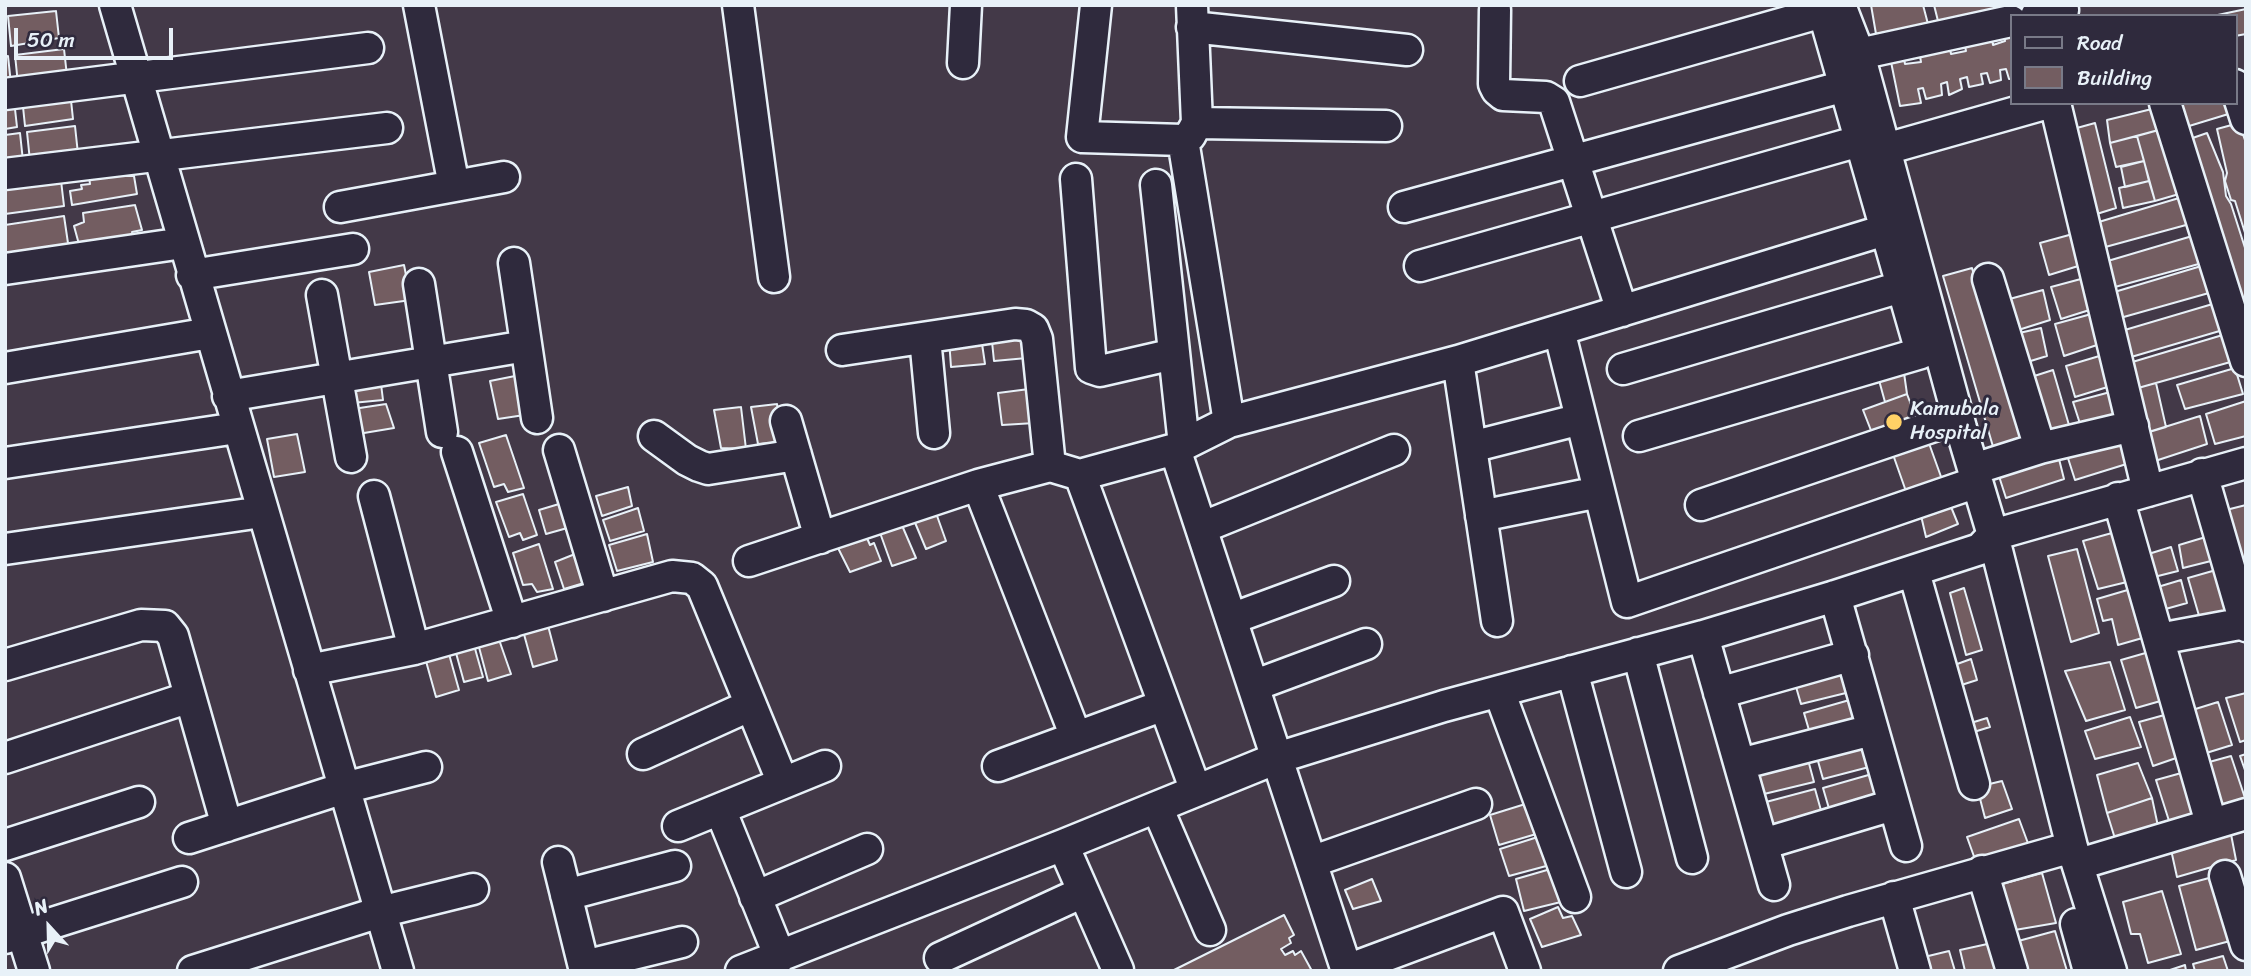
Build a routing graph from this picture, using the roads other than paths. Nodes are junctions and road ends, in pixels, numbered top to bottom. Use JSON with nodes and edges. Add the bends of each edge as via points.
{"nodes":[{"id":1,"x":115,"y":5,"type":"edge"},
{"id":2,"x":419,"y":5,"type":"edge"},
{"id":3,"x":738,"y":5,"type":"edge"},
{"id":4,"x":966,"y":5,"type":"edge"},
{"id":5,"x":1096,"y":5,"type":"edge"},
{"id":6,"x":1831,"y":7,"type":"edge"},
{"id":7,"x":1495,"y":10,"type":"dead end"},
{"id":8,"x":1192,"y":16,"type":"edge"},
{"id":9,"x":2010,"y":21,"type":"edge"},
{"id":10,"x":368,"y":48,"type":"dead end"},
{"id":11,"x":1407,"y":50,"type":"dead end"},
{"id":12,"x":963,"y":62,"type":"dead end"},
{"id":13,"x":1856,"y":73,"type":"junction"},
{"id":14,"x":134,"y":77,"type":"junction"},
{"id":15,"x":1580,"y":81,"type":"dead end"},
{"id":16,"x":2237,"y":91,"type":"edge"},
{"id":17,"x":5,"y":94,"type":"edge"},
{"id":18,"x":2040,"y":105,"type":"edge"},
{"id":19,"x":2056,"y":105,"type":"edge"},
{"id":20,"x":2166,"y":105,"type":"edge"},
{"id":21,"x":2246,"y":119,"type":"edge"},
{"id":22,"x":1385,"y":126,"type":"dead end"},
{"id":23,"x":387,"y":128,"type":"dead end"},
{"id":24,"x":1190,"y":132,"type":"junction"},
{"id":25,"x":1872,"y":145,"type":"junction"},
{"id":26,"x":157,"y":155,"type":"junction"},
{"id":27,"x":1572,"y":161,"type":"junction"},
{"id":28,"x":5,"y":174,"type":"edge"},
{"id":29,"x":504,"y":177,"type":"dead end"},
{"id":30,"x":1076,"y":179,"type":"dead end"},
{"id":31,"x":1156,"y":185,"type":"dead end"},
{"id":32,"x":454,"y":186,"type":"junction"},
{"id":33,"x":340,"y":207,"type":"dead end"},
{"id":34,"x":1404,"y":207,"type":"dead end"},
{"id":35,"x":1592,"y":218,"type":"junction"},
{"id":36,"x":1885,"y":230,"type":"junction"},
{"id":37,"x":183,"y":243,"type":"junction"},
{"id":38,"x":353,"y":249,"type":"dead end"},
{"id":39,"x":514,"y":263,"type":"dead end"},
{"id":40,"x":1420,"y":266,"type":"dead end"},
{"id":41,"x":5,"y":269,"type":"edge"},
{"id":42,"x":192,"y":275,"type":"junction"},
{"id":43,"x":774,"y":277,"type":"dead end"},
{"id":44,"x":1988,"y":279,"type":"dead end"},
{"id":45,"x":419,"y":284,"type":"dead end"},
{"id":46,"x":1901,"y":287,"type":"junction"},
{"id":47,"x":323,"y":295,"type":"dead end"},
{"id":48,"x":1622,"y":311,"type":"junction"},
{"id":49,"x":1559,"y":330,"type":"junction"},
{"id":50,"x":209,"y":333,"type":"junction"},
{"id":51,"x":925,"y":338,"type":"junction"},
{"id":52,"x":526,"y":346,"type":"junction"},
{"id":53,"x":842,"y":350,"type":"dead end"},
{"id":54,"x":1921,"y":353,"type":"junction"},
{"id":55,"x":1174,"y":354,"type":"junction"},
{"id":56,"x":1458,"y":361,"type":"junction"},
{"id":57,"x":2246,"y":361,"type":"edge"},
{"id":58,"x":431,"y":362,"type":"junction"},
{"id":59,"x":5,"y":368,"type":"edge"},
{"id":60,"x":1623,"y":369,"type":"dead end"},
{"id":61,"x":337,"y":379,"type":"junction"},
{"id":62,"x":228,"y":396,"type":"junction"},
{"id":63,"x":537,"y":418,"type":"dead end"},
{"id":64,"x":1581,"y":419,"type":"junction"},
{"id":65,"x":786,"y":421,"type":"dead end"},
{"id":66,"x":1229,"y":422,"type":"junction"},
{"id":67,"x":1943,"y":423,"type":"junction"},
{"id":68,"x":2133,"y":426,"type":"junction"},
{"id":69,"x":237,"y":428,"type":"junction"},
{"id":70,"x":934,"y":433,"type":"dead end"},
{"id":71,"x":654,"y":436,"type":"dead end"},
{"id":72,"x":1639,"y":436,"type":"dead end"},
{"id":73,"x":1180,"y":447,"type":"junction"},
{"id":74,"x":1471,"y":447,"type":"junction"},
{"id":75,"x":2040,"y":448,"type":"junction"},
{"id":76,"x":559,"y":450,"type":"dead end"},
{"id":77,"x":1394,"y":450,"type":"dead end"},
{"id":78,"x":796,"y":455,"type":"junction"},
{"id":79,"x":351,"y":457,"type":"dead end"},
{"id":80,"x":5,"y":463,"type":"edge"},
{"id":81,"x":2246,"y":463,"type":"edge"},
{"id":82,"x":1050,"y":466,"type":"junction"},
{"id":83,"x":2202,"y":474,"type":"junction"},
{"id":84,"x":1080,"y":475,"type":"junction"},
{"id":85,"x":1971,"y":479,"type":"junction"},
{"id":86,"x":978,"y":485,"type":"junction"},
{"id":87,"x":2148,"y":491,"type":"junction"},
{"id":88,"x":1599,"y":492,"type":"junction"},
{"id":89,"x":374,"y":496,"type":"dead end"},
{"id":90,"x":2118,"y":498,"type":"junction"},
{"id":91,"x":1701,"y":505,"type":"dead end"},
{"id":92,"x":262,"y":512,"type":"junction"},
{"id":93,"x":1482,"y":516,"type":"junction"},
{"id":94,"x":1201,"y":528,"type":"junction"},
{"id":95,"x":820,"y":538,"type":"junction"},
{"id":96,"x":1987,"y":542,"type":"junction"},
{"id":97,"x":5,"y":549,"type":"edge"},
{"id":98,"x":749,"y":561,"type":"dead end"},
{"id":99,"x":1914,"y":572,"type":"junction"},
{"id":100,"x":1334,"y":581,"type":"dead end"},
{"id":101,"x":603,"y":596,"type":"junction"},
{"id":102,"x":1835,"y":596,"type":"junction"},
{"id":103,"x":1231,"y":619,"type":"junction"},
{"id":104,"x":1497,"y":621,"type":"dead end"},
{"id":105,"x":512,"y":622,"type":"junction"},
{"id":106,"x":2245,"y":625,"type":"edge"},
{"id":107,"x":1703,"y":636,"type":"junction"},
{"id":108,"x":2159,"y":639,"type":"junction"},
{"id":109,"x":1366,"y":644,"type":"dead end"},
{"id":110,"x":414,"y":649,"type":"junction"},
{"id":111,"x":1638,"y":653,"type":"junction"},
{"id":112,"x":1853,"y":655,"type":"junction"},
{"id":113,"x":5,"y":665,"type":"edge"},
{"id":114,"x":309,"y":670,"type":"junction"},
{"id":115,"x":1572,"y":671,"type":"junction"},
{"id":116,"x":1253,"y":686,"type":"junction"},
{"id":117,"x":1499,"y":691,"type":"junction"},
{"id":118,"x":1719,"y":693,"type":"junction"},
{"id":119,"x":190,"y":697,"type":"junction"},
{"id":120,"x":751,"y":705,"type":"junction"},
{"id":121,"x":1164,"y":705,"type":"junction"},
{"id":122,"x":1872,"y":730,"type":"junction"},
{"id":123,"x":1076,"y":737,"type":"junction"},
{"id":124,"x":643,"y":754,"type":"dead end"},
{"id":125,"x":5,"y":758,"type":"edge"},
{"id":126,"x":1277,"y":758,"type":"junction"},
{"id":127,"x":1740,"y":764,"type":"junction"},
{"id":128,"x":426,"y":766,"type":"dead end"},
{"id":129,"x":825,"y":766,"type":"dead end"},
{"id":130,"x":998,"y":766,"type":"dead end"},
{"id":131,"x":783,"y":783,"type":"junction"},
{"id":132,"x":1974,"y":784,"type":"dead end"},
{"id":133,"x":344,"y":789,"type":"junction"},
{"id":134,"x":1196,"y":791,"type":"junction"},
{"id":135,"x":139,"y":802,"type":"dead end"},
{"id":136,"x":1476,"y":804,"type":"dead end"},
{"id":137,"x":1893,"y":805,"type":"junction"},
{"id":138,"x":1157,"y":807,"type":"junction"},
{"id":139,"x":720,"y":809,"type":"junction"},
{"id":140,"x":2246,"y":814,"type":"edge"},
{"id":141,"x":2211,"y":823,"type":"junction"},
{"id":142,"x":227,"y":826,"type":"junction"},
{"id":143,"x":678,"y":826,"type":"dead end"},
{"id":144,"x":189,"y":838,"type":"dead end"},
{"id":145,"x":5,"y":845,"type":"edge"},
{"id":146,"x":1063,"y":845,"type":"junction"},
{"id":147,"x":1763,"y":845,"type":"junction"},
{"id":148,"x":1906,"y":846,"type":"dead end"},
{"id":149,"x":867,"y":849,"type":"dead end"},
{"id":150,"x":2069,"y":854,"type":"junction"},
{"id":151,"x":1692,"y":858,"type":"dead end"},
{"id":152,"x":558,"y":862,"type":"dead end"},
{"id":153,"x":1311,"y":862,"type":"junction"},
{"id":154,"x":676,"y":866,"type":"dead end"},
{"id":155,"x":1626,"y":872,"type":"dead end"},
{"id":156,"x":1982,"y":872,"type":"junction"},
{"id":157,"x":2225,"y":876,"type":"dead end"},
{"id":158,"x":5,"y":878,"type":"edge"},
{"id":159,"x":182,"y":882,"type":"dead end"},
{"id":160,"x":1774,"y":885,"type":"dead end"},
{"id":161,"x":473,"y":889,"type":"dead end"},
{"id":162,"x":1083,"y":892,"type":"junction"},
{"id":163,"x":566,"y":895,"type":"junction"},
{"id":164,"x":755,"y":897,"type":"junction"},
{"id":165,"x":1575,"y":897,"type":"dead end"},
{"id":166,"x":1894,"y":897,"type":"junction"},
{"id":167,"x":380,"y":912,"type":"junction"},
{"id":168,"x":1210,"y":930,"type":"dead end"},
{"id":169,"x":13,"y":935,"type":"edge"},
{"id":170,"x":682,"y":942,"type":"dead end"},
{"id":171,"x":2246,"y":945,"type":"edge"},
{"id":172,"x":780,"y":957,"type":"junction"},
{"id":173,"x":940,"y":958,"type":"dead end"},
{"id":174,"x":585,"y":968,"type":"edge"},
{"id":175,"x":1118,"y":970,"type":"edge"},
{"id":176,"x":1347,"y":970,"type":"edge"},
{"id":177,"x":34,"y":971,"type":"edge"},
{"id":178,"x":193,"y":971,"type":"edge"},
{"id":179,"x":398,"y":971,"type":"edge"},
{"id":180,"x":741,"y":971,"type":"edge"},
{"id":181,"x":1525,"y":971,"type":"edge"},
{"id":182,"x":1679,"y":971,"type":"edge"},
{"id":183,"x":1915,"y":971,"type":"edge"},
{"id":184,"x":2012,"y":971,"type":"edge"},
{"id":185,"x":2089,"y":971,"type":"edge"},
{"id":186,"x":2111,"y":971,"type":"edge"}],
"edges":[{"from":1,"to":14,"type":"street"},
{"from":2,"to":32,"type":"street"},
{"from":3,"to":43,"type":"street"},
{"from":4,"to":12,"type":"street"},
{"from":5,"to":24,"type":"street","via":[[1082,137]]},
{"from":6,"to":13,"type":"street"},
{"from":6,"to":15,"type":"street"},
{"from":7,"to":27,"type":"street","via":[[1497,90],[1554,102]]},
{"from":8,"to":11,"type":"street"},
{"from":8,"to":24,"type":"street"},
{"from":9,"to":13,"type":"street"},
{"from":10,"to":14,"type":"street"},
{"from":13,"to":25,"type":"street"},
{"from":13,"to":27,"type":"street"},
{"from":14,"to":17,"type":"street"},
{"from":14,"to":26,"type":"street"},
{"from":16,"to":21,"type":"street"},
{"from":18,"to":25,"type":"street"},
{"from":19,"to":68,"type":"street"},
{"from":20,"to":57,"type":"street"},
{"from":22,"to":24,"type":"street"},
{"from":23,"to":26,"type":"street"},
{"from":24,"to":66,"type":"street"},
{"from":25,"to":35,"type":"street"},
{"from":25,"to":36,"type":"street"},
{"from":25,"to":85,"type":"street"},
{"from":26,"to":28,"type":"street"},
{"from":26,"to":37,"type":"street"},
{"from":27,"to":34,"type":"street"},
{"from":27,"to":35,"type":"street"},
{"from":29,"to":32,"type":"street"},
{"from":30,"to":55,"type":"street","via":[[1091,368],[1100,371]]},
{"from":31,"to":55,"type":"street"},
{"from":32,"to":33,"type":"street"},
{"from":35,"to":40,"type":"street"},
{"from":35,"to":48,"type":"street"},
{"from":36,"to":46,"type":"street"},
{"from":36,"to":48,"type":"street"},
{"from":37,"to":41,"type":"street"},
{"from":37,"to":42,"type":"street"},
{"from":38,"to":42,"type":"street"},
{"from":39,"to":52,"type":"street"},
{"from":42,"to":50,"type":"street"},
{"from":44,"to":75,"type":"street"},
{"from":45,"to":58,"type":"street"},
{"from":46,"to":54,"type":"street"},
{"from":46,"to":60,"type":"street"},
{"from":47,"to":61,"type":"street"},
{"from":48,"to":49,"type":"street"},
{"from":49,"to":56,"type":"street"},
{"from":49,"to":64,"type":"street"},
{"from":50,"to":59,"type":"street"},
{"from":50,"to":62,"type":"street"},
{"from":51,"to":53,"type":"street"},
{"from":51,"to":70,"type":"street"},
{"from":51,"to":82,"type":"street","via":[[1015,324],[1033,329]]},
{"from":52,"to":58,"type":"street"},
{"from":52,"to":63,"type":"street"},
{"from":54,"to":67,"type":"street"},
{"from":54,"to":72,"type":"street"},
{"from":55,"to":73,"type":"street"},
{"from":56,"to":66,"type":"street"},
{"from":56,"to":74,"type":"street"},
{"from":58,"to":61,"type":"street"},
{"from":58,"to":105,"type":"street","via":[[449,442]]},
{"from":61,"to":62,"type":"street"},
{"from":61,"to":79,"type":"street"},
{"from":62,"to":69,"type":"street"},
{"from":64,"to":74,"type":"street"},
{"from":64,"to":88,"type":"street"},
{"from":65,"to":78,"type":"street"},
{"from":66,"to":73,"type":"street"},
{"from":67,"to":85,"type":"street"},
{"from":67,"to":91,"type":"street"},
{"from":68,"to":75,"type":"street"},
{"from":68,"to":87,"type":"street"},
{"from":69,"to":80,"type":"street"},
{"from":69,"to":92,"type":"street"},
{"from":71,"to":78,"type":"street","via":[[708,469]]},
{"from":73,"to":84,"type":"street"},
{"from":73,"to":94,"type":"street"},
{"from":74,"to":93,"type":"street"},
{"from":75,"to":85,"type":"street"},
{"from":76,"to":101,"type":"street"},
{"from":77,"to":94,"type":"street"},
{"from":78,"to":95,"type":"street"},
{"from":81,"to":83,"type":"street"},
{"from":82,"to":84,"type":"street"},
{"from":82,"to":86,"type":"street"},
{"from":83,"to":87,"type":"street"},
{"from":83,"to":106,"type":"street"},
{"from":84,"to":121,"type":"street"},
{"from":85,"to":88,"type":"street","via":[[1627,602]]},
{"from":85,"to":96,"type":"street"},
{"from":86,"to":95,"type":"street"},
{"from":86,"to":123,"type":"street"},
{"from":87,"to":90,"type":"street"},
{"from":88,"to":93,"type":"street"},
{"from":89,"to":110,"type":"street"},
{"from":90,"to":96,"type":"street"},
{"from":90,"to":108,"type":"street"},
{"from":92,"to":97,"type":"street"},
{"from":92,"to":114,"type":"street"},
{"from":93,"to":104,"type":"street"},
{"from":94,"to":103,"type":"street"},
{"from":95,"to":98,"type":"street"},
{"from":96,"to":99,"type":"street"},
{"from":96,"to":150,"type":"street"},
{"from":99,"to":102,"type":"street"},
{"from":99,"to":132,"type":"street"},
{"from":100,"to":103,"type":"street"},
{"from":101,"to":105,"type":"street"},
{"from":101,"to":120,"type":"street","via":[[672,576],[702,586]]},
{"from":102,"to":107,"type":"street"},
{"from":102,"to":112,"type":"street"},
{"from":103,"to":116,"type":"street"},
{"from":105,"to":110,"type":"street"},
{"from":106,"to":108,"type":"street"},
{"from":107,"to":111,"type":"street"},
{"from":107,"to":118,"type":"street"},
{"from":108,"to":141,"type":"street"},
{"from":109,"to":116,"type":"street"},
{"from":110,"to":114,"type":"street"},
{"from":111,"to":115,"type":"street"},
{"from":111,"to":151,"type":"street"},
{"from":112,"to":118,"type":"street"},
{"from":112,"to":122,"type":"street"},
{"from":113,"to":119,"type":"street","via":[[141,625],[165,626],[173,636]]},
{"from":114,"to":133,"type":"street"},
{"from":115,"to":117,"type":"street"},
{"from":115,"to":155,"type":"street"},
{"from":116,"to":126,"type":"street"},
{"from":117,"to":126,"type":"street"},
{"from":117,"to":165,"type":"street"},
{"from":118,"to":127,"type":"street"},
{"from":119,"to":125,"type":"street"},
{"from":119,"to":142,"type":"street"},
{"from":120,"to":124,"type":"street"},
{"from":120,"to":131,"type":"street"},
{"from":121,"to":123,"type":"street"},
{"from":121,"to":134,"type":"street"},
{"from":122,"to":127,"type":"street"},
{"from":122,"to":137,"type":"street"},
{"from":123,"to":130,"type":"street"},
{"from":126,"to":134,"type":"street"},
{"from":126,"to":153,"type":"street"},
{"from":127,"to":147,"type":"street"},
{"from":128,"to":133,"type":"street"},
{"from":129,"to":131,"type":"street"},
{"from":131,"to":139,"type":"street"},
{"from":133,"to":142,"type":"street"},
{"from":133,"to":167,"type":"street"},
{"from":134,"to":138,"type":"street"},
{"from":135,"to":145,"type":"street"},
{"from":136,"to":153,"type":"street"},
{"from":137,"to":147,"type":"street"},
{"from":137,"to":148,"type":"street"},
{"from":138,"to":146,"type":"street"},
{"from":138,"to":168,"type":"street"},
{"from":139,"to":143,"type":"street"},
{"from":139,"to":164,"type":"street"},
{"from":140,"to":141,"type":"street"},
{"from":141,"to":150,"type":"street"},
{"from":142,"to":144,"type":"street"},
{"from":146,"to":162,"type":"street"},
{"from":146,"to":172,"type":"street"},
{"from":147,"to":160,"type":"street"},
{"from":149,"to":164,"type":"street"},
{"from":150,"to":156,"type":"street"},
{"from":150,"to":185,"type":"street"},
{"from":150,"to":186,"type":"street"},
{"from":152,"to":163,"type":"street"},
{"from":153,"to":176,"type":"street"},
{"from":154,"to":163,"type":"street"},
{"from":156,"to":166,"type":"street"},
{"from":156,"to":184,"type":"street"},
{"from":157,"to":171,"type":"street"},
{"from":158,"to":169,"type":"street"},
{"from":159,"to":169,"type":"street"},
{"from":161,"to":167,"type":"street"},
{"from":162,"to":173,"type":"street"},
{"from":162,"to":175,"type":"street"},
{"from":163,"to":174,"type":"street"},
{"from":164,"to":172,"type":"street"},
{"from":166,"to":182,"type":"street"},
{"from":166,"to":183,"type":"street"},
{"from":167,"to":178,"type":"street"},
{"from":167,"to":179,"type":"street"},
{"from":169,"to":177,"type":"street"},
{"from":170,"to":174,"type":"street"},
{"from":172,"to":180,"type":"street"},
{"from":176,"to":181,"type":"street","via":[[1503,912]]}]}
